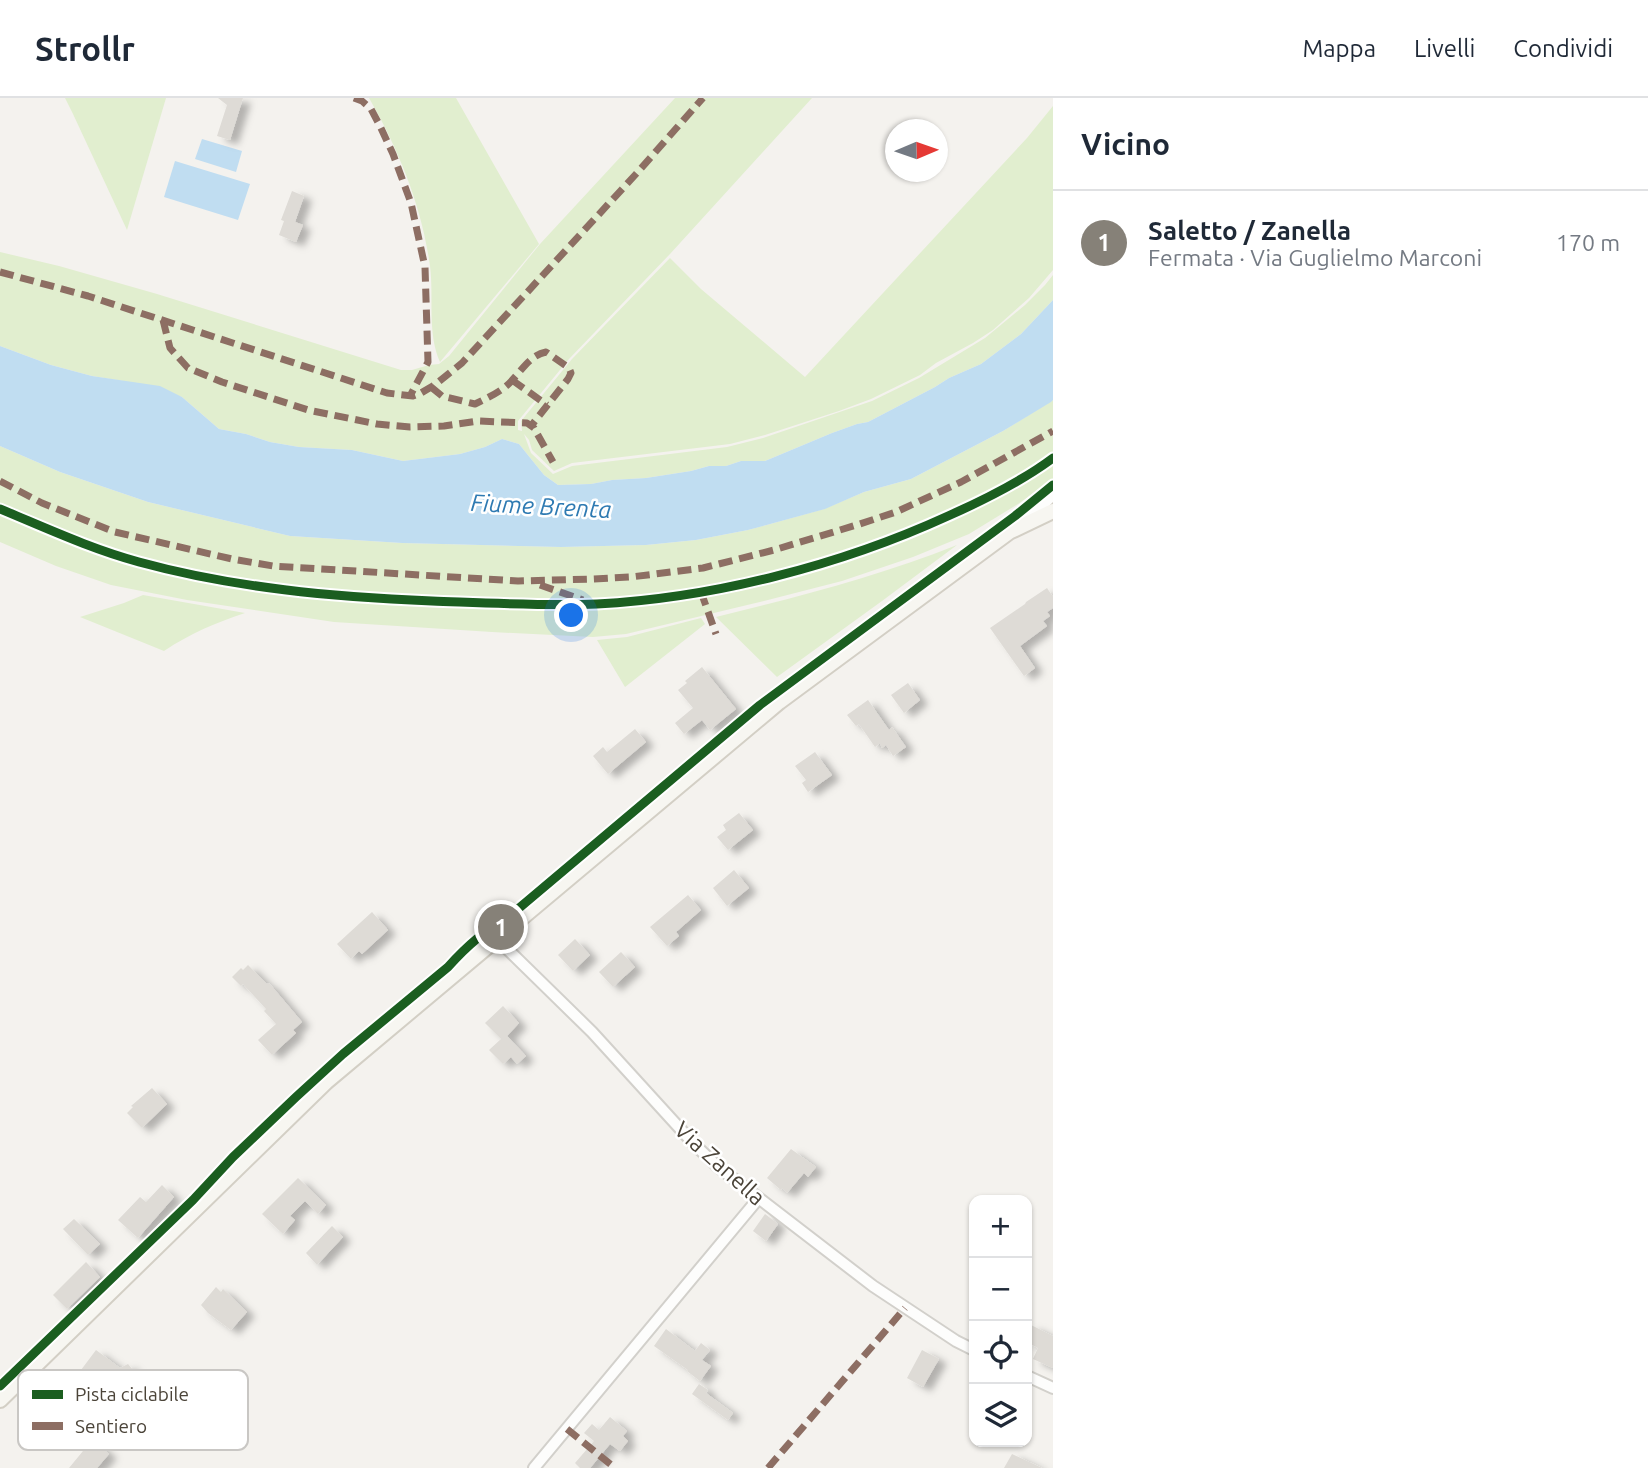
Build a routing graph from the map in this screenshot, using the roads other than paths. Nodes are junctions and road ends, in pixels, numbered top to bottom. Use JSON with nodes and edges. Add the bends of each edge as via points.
{"nodes":[{"id":1,"x":1053,"y":495,"type":"edge"},
{"id":2,"x":1053,"y":511,"type":"edge"},
{"id":3,"x":1022,"y":525,"type":"junction"},
{"id":4,"x":498,"y":939,"type":"junction"},
{"id":5,"x":758,"y":1199,"type":"junction"},
{"id":6,"x":969,"y":1347,"type":"edge"},
{"id":7,"x":31,"y":1370,"type":"edge"},
{"id":8,"x":1032,"y":1378,"type":"edge"},
{"id":9,"x":18,"y":1382,"type":"edge"},
{"id":10,"x":1053,"y":1388,"type":"edge"},
{"id":11,"x":0,"y":1400,"type":"edge"},
{"id":12,"x":534,"y":1468,"type":"edge"}],
"edges":[{"from":1,"to":3,"type":"street"},
{"from":2,"to":3,"type":"main road"},
{"from":3,"to":4,"type":"main road","via":[[779,702]]},
{"from":4,"to":5,"type":"street","name":"Via Zanella","via":[[716,1166]]},
{"from":4,"to":7,"type":"main road","via":[[326,1082]]},
{"from":5,"to":6,"type":"street","name":"Via Zanella","via":[[905,1308]]},
{"from":5,"to":12,"type":"street"},
{"from":8,"to":10,"type":"street"},
{"from":9,"to":11,"type":"main road"}]}
